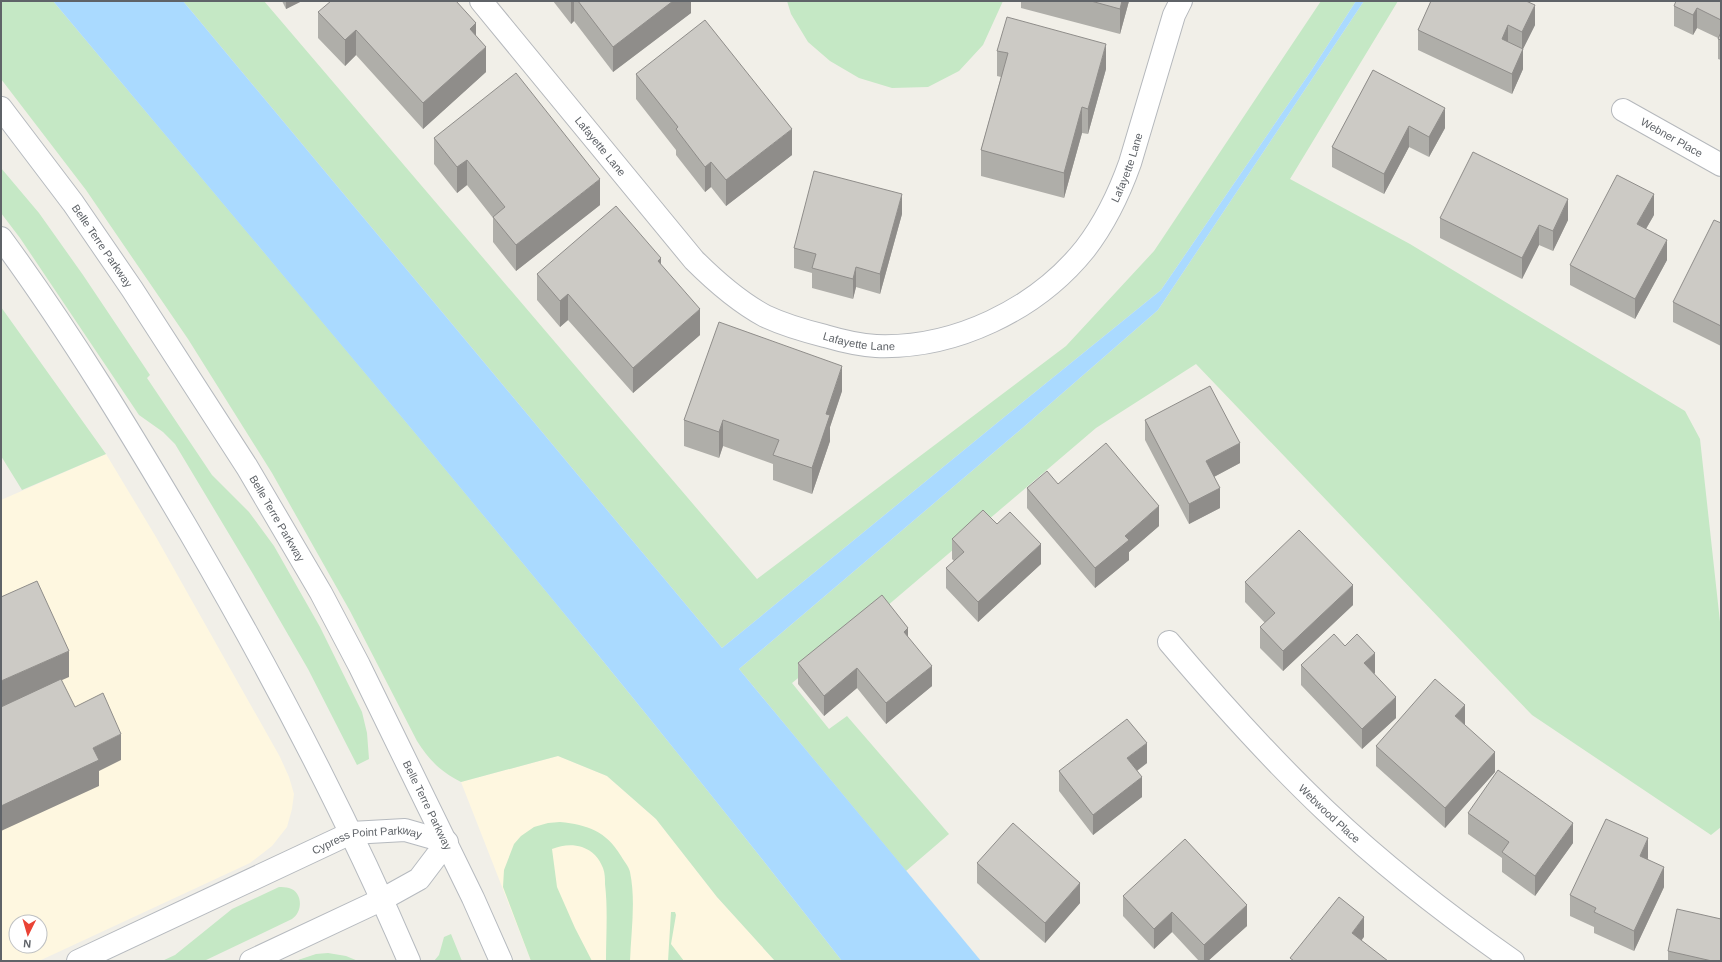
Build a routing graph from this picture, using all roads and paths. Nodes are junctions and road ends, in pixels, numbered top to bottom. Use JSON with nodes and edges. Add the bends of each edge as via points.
{"nodes":[{"id":1,"x":482,"y":1,"type":"edge"},
{"id":2,"x":1181,"y":1,"type":"edge"},
{"id":3,"x":1,"y":108,"type":"edge"},
{"id":4,"x":1623,"y":110,"type":"dead end"},
{"id":5,"x":1721,"y":165,"type":"edge"},
{"id":6,"x":1,"y":238,"type":"edge"},
{"id":7,"x":1169,"y":642,"type":"dead end"},
{"id":8,"x":351,"y":833,"type":"junction"},
{"id":9,"x":447,"y":842,"type":"junction"},
{"id":10,"x":383,"y":899,"type":"junction"},
{"id":11,"x":78,"y":961,"type":"edge"},
{"id":12,"x":251,"y":961,"type":"edge"},
{"id":13,"x":409,"y":961,"type":"edge"},
{"id":14,"x":501,"y":961,"type":"edge"},
{"id":15,"x":1512,"y":961,"type":"edge"}],
"edges":[{"from":1,"to":2,"type":"street","name":"Lafayette Lane","via":[[707,274],[751,308],[784,324],[837,339],[875,346],[897,346],[938,340],[989,323],[1028,300],[1086,248],[1122,187],[1174,15]]},
{"from":3,"to":9,"type":"street","name":"Belle Terre Parkway","via":[[132,289],[247,466],[359,664]]},
{"from":4,"to":5,"type":"street","name":"Webner Place"},
{"from":6,"to":8,"type":"street","via":[[66,333],[159,479],[233,606]]},
{"from":7,"to":15,"type":"street","name":"Webwood Place","via":[[1247,731],[1326,811],[1412,886]]},
{"from":8,"to":9,"type":"street","name":"Cypress Point Parkway","via":[[405,830]]},
{"from":8,"to":10,"type":"street"},
{"from":8,"to":11,"type":"street","name":"Cypress Point Parkway"},
{"from":9,"to":10,"type":"street","via":[[419,879]]},
{"from":9,"to":14,"type":"street","name":"Belle Terre Parkway"},
{"from":10,"to":12,"type":"street"},
{"from":10,"to":13,"type":"street"}]}
